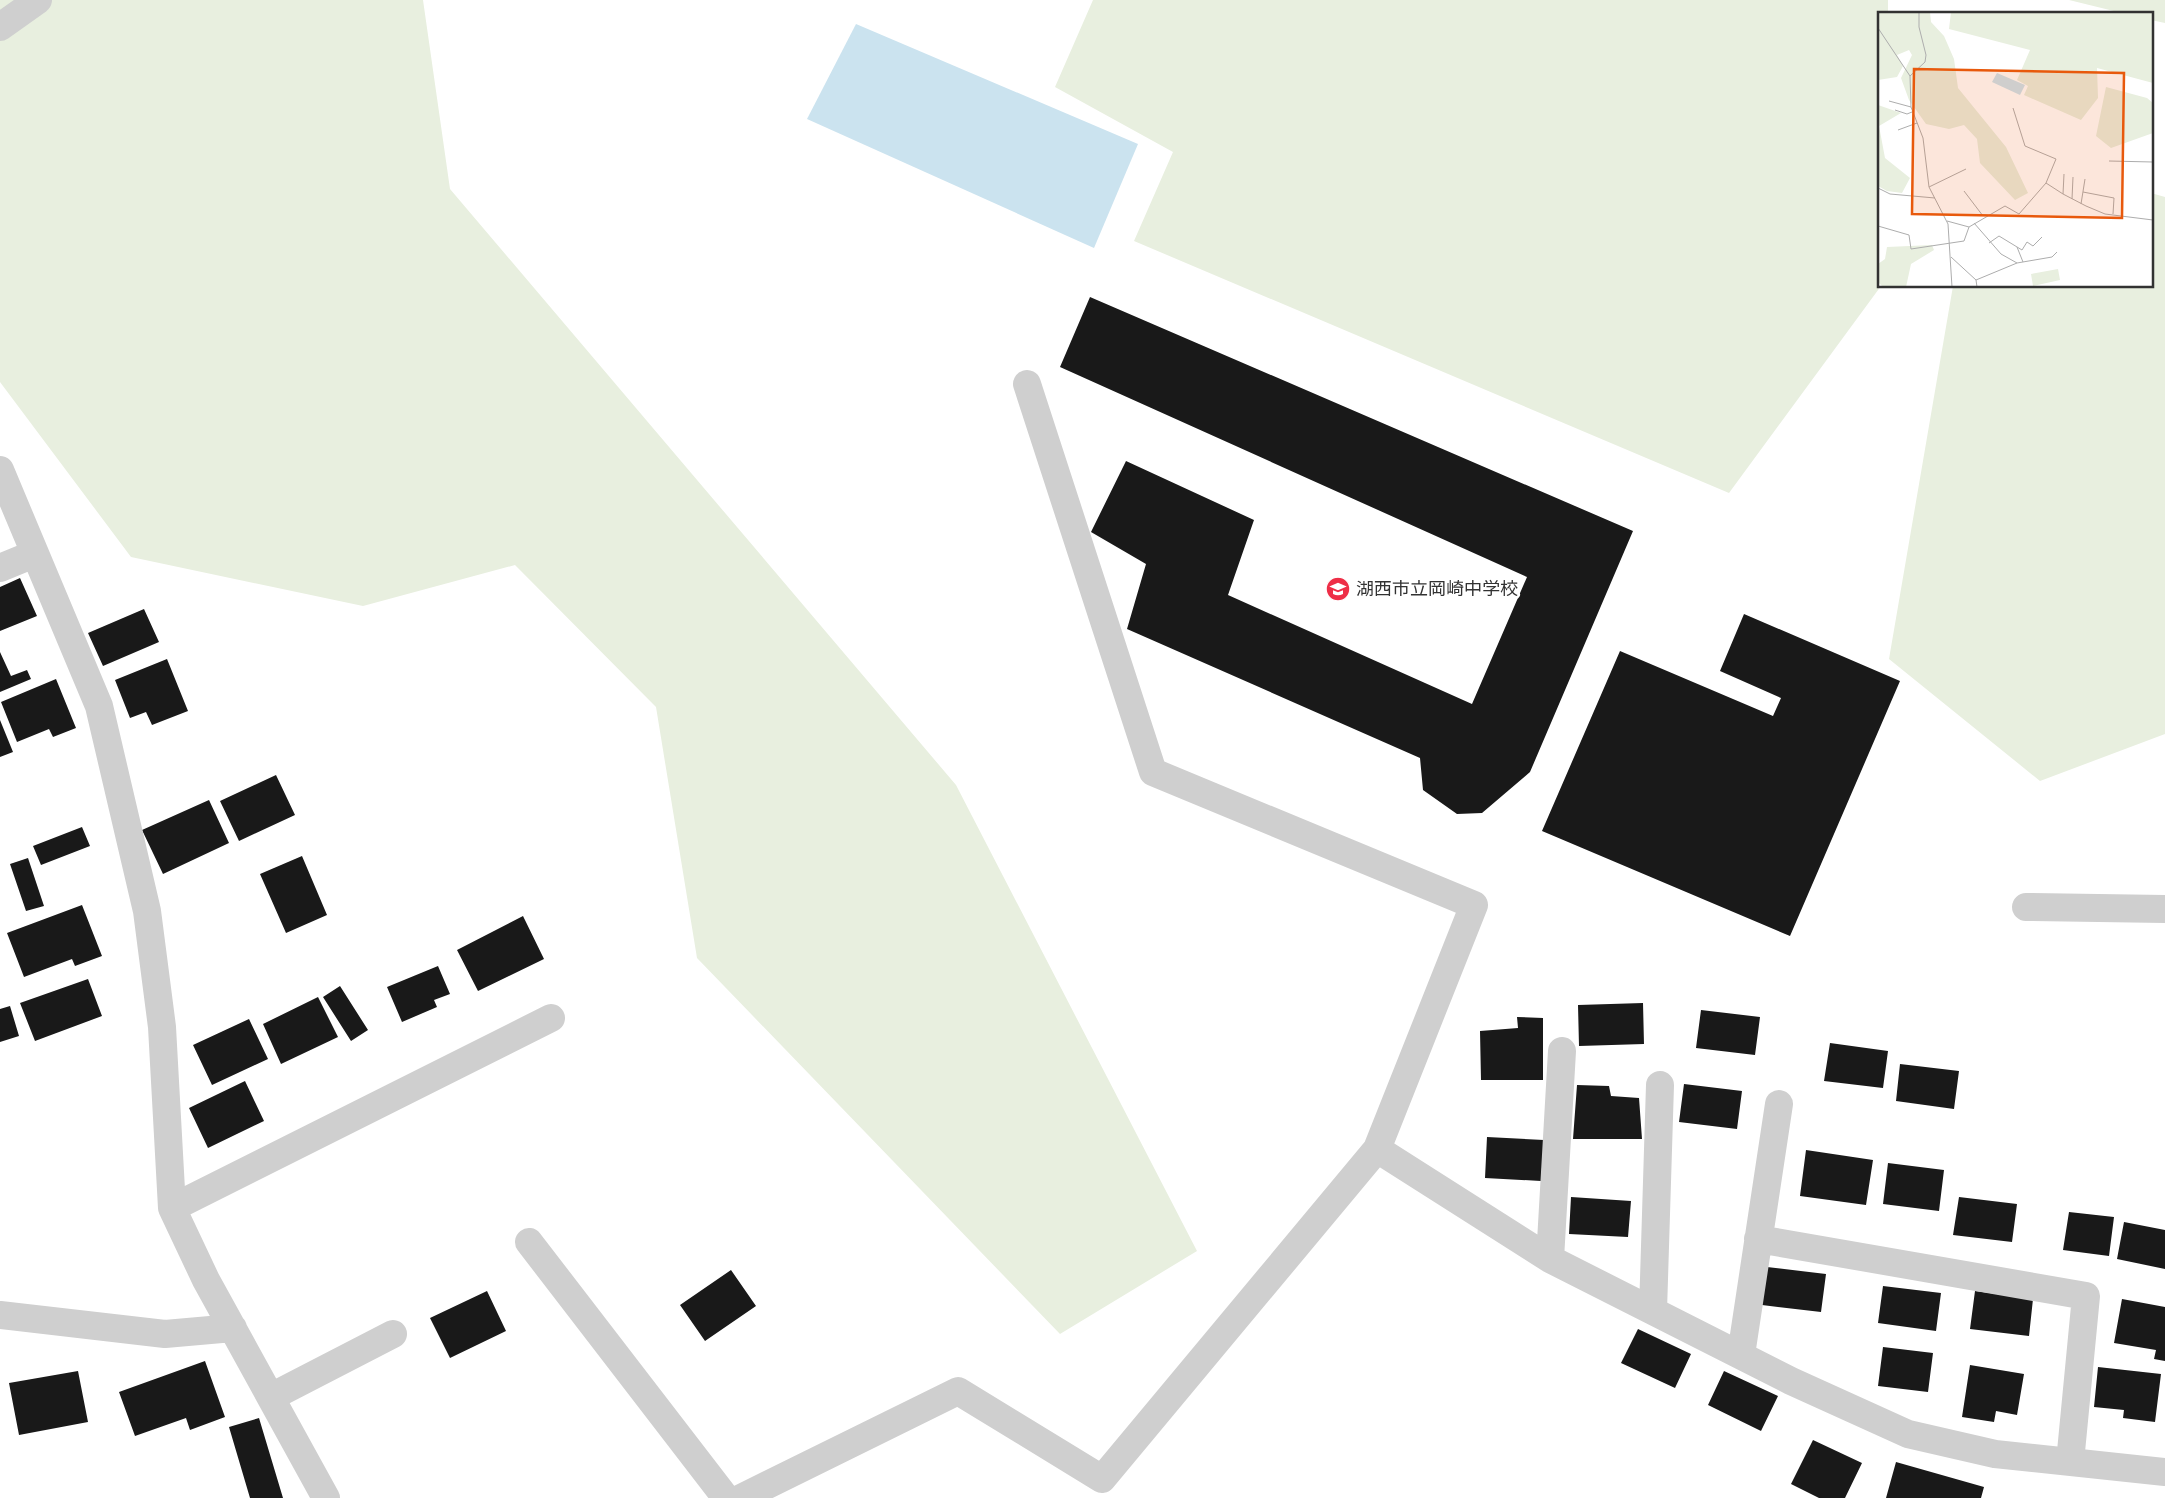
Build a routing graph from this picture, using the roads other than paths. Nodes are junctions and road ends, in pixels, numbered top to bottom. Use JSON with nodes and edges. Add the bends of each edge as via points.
{"nodes":[{"id":1,"x":38,"y":0,"type":"edge"},
{"id":2,"x":0,"y":27,"type":"edge"},
{"id":3,"x":1027,"y":384,"type":"dead end"},
{"id":4,"x":0,"y":470,"type":"edge"},
{"id":5,"x":34,"y":554,"type":"junction"},
{"id":6,"x":0,"y":568,"type":"edge"},
{"id":7,"x":2026,"y":907,"type":"dead end"},
{"id":8,"x":2165,"y":910,"type":"edge"},
{"id":9,"x":550,"y":1018,"type":"dead end"},
{"id":10,"x":1562,"y":1051,"type":"dead end"},
{"id":11,"x":1660,"y":1085,"type":"dead end"},
{"id":12,"x":1779,"y":1104,"type":"dead end"},
{"id":13,"x":1378,"y":1149,"type":"junction"},
{"id":14,"x":172,"y":1208,"type":"junction"},
{"id":15,"x":1758,"y":1238,"type":"junction"},
{"id":16,"x":530,"y":1242,"type":"dead end"},
{"id":17,"x":1550,"y":1258,"type":"junction"},
{"id":18,"x":1653,"y":1311,"type":"junction"},
{"id":19,"x":0,"y":1315,"type":"edge"},
{"id":20,"x":232,"y":1328,"type":"junction"},
{"id":21,"x":393,"y":1334,"type":"dead end"},
{"id":22,"x":1741,"y":1355,"type":"junction"},
{"id":23,"x":271,"y":1397,"type":"junction"},
{"id":24,"x":2070,"y":1462,"type":"junction"},
{"id":25,"x":2165,"y":1472,"type":"edge"},
{"id":26,"x":326,"y":1498,"type":"edge"},
{"id":27,"x":726,"y":1498,"type":"edge"},
{"id":28,"x":741,"y":1498,"type":"edge"}],
"edges":[{"from":1,"to":2,"type":"street"},
{"from":3,"to":13,"type":"street","via":[[1153,772],[1474,905]]},
{"from":4,"to":5,"type":"street"},
{"from":5,"to":6,"type":"street"},
{"from":5,"to":14,"type":"street","via":[[100,706],[147,911],[162,1027]]},
{"from":7,"to":8,"type":"street"},
{"from":9,"to":14,"type":"street"},
{"from":10,"to":17,"type":"street"},
{"from":11,"to":18,"type":"street"},
{"from":12,"to":15,"type":"street"},
{"from":13,"to":17,"type":"street"},
{"from":13,"to":28,"type":"street","via":[[1102,1479],[958,1391]]},
{"from":14,"to":20,"type":"street"},
{"from":15,"to":22,"type":"street"},
{"from":15,"to":24,"type":"street","via":[[2086,1296]]},
{"from":16,"to":27,"type":"street"},
{"from":17,"to":18,"type":"street"},
{"from":18,"to":22,"type":"street"},
{"from":19,"to":20,"type":"street","via":[[165,1334]]},
{"from":20,"to":23,"type":"street"},
{"from":21,"to":23,"type":"street"},
{"from":22,"to":24,"type":"street","via":[[1908,1434],[1995,1454]]},
{"from":23,"to":26,"type":"street"},
{"from":24,"to":25,"type":"street"}]}
